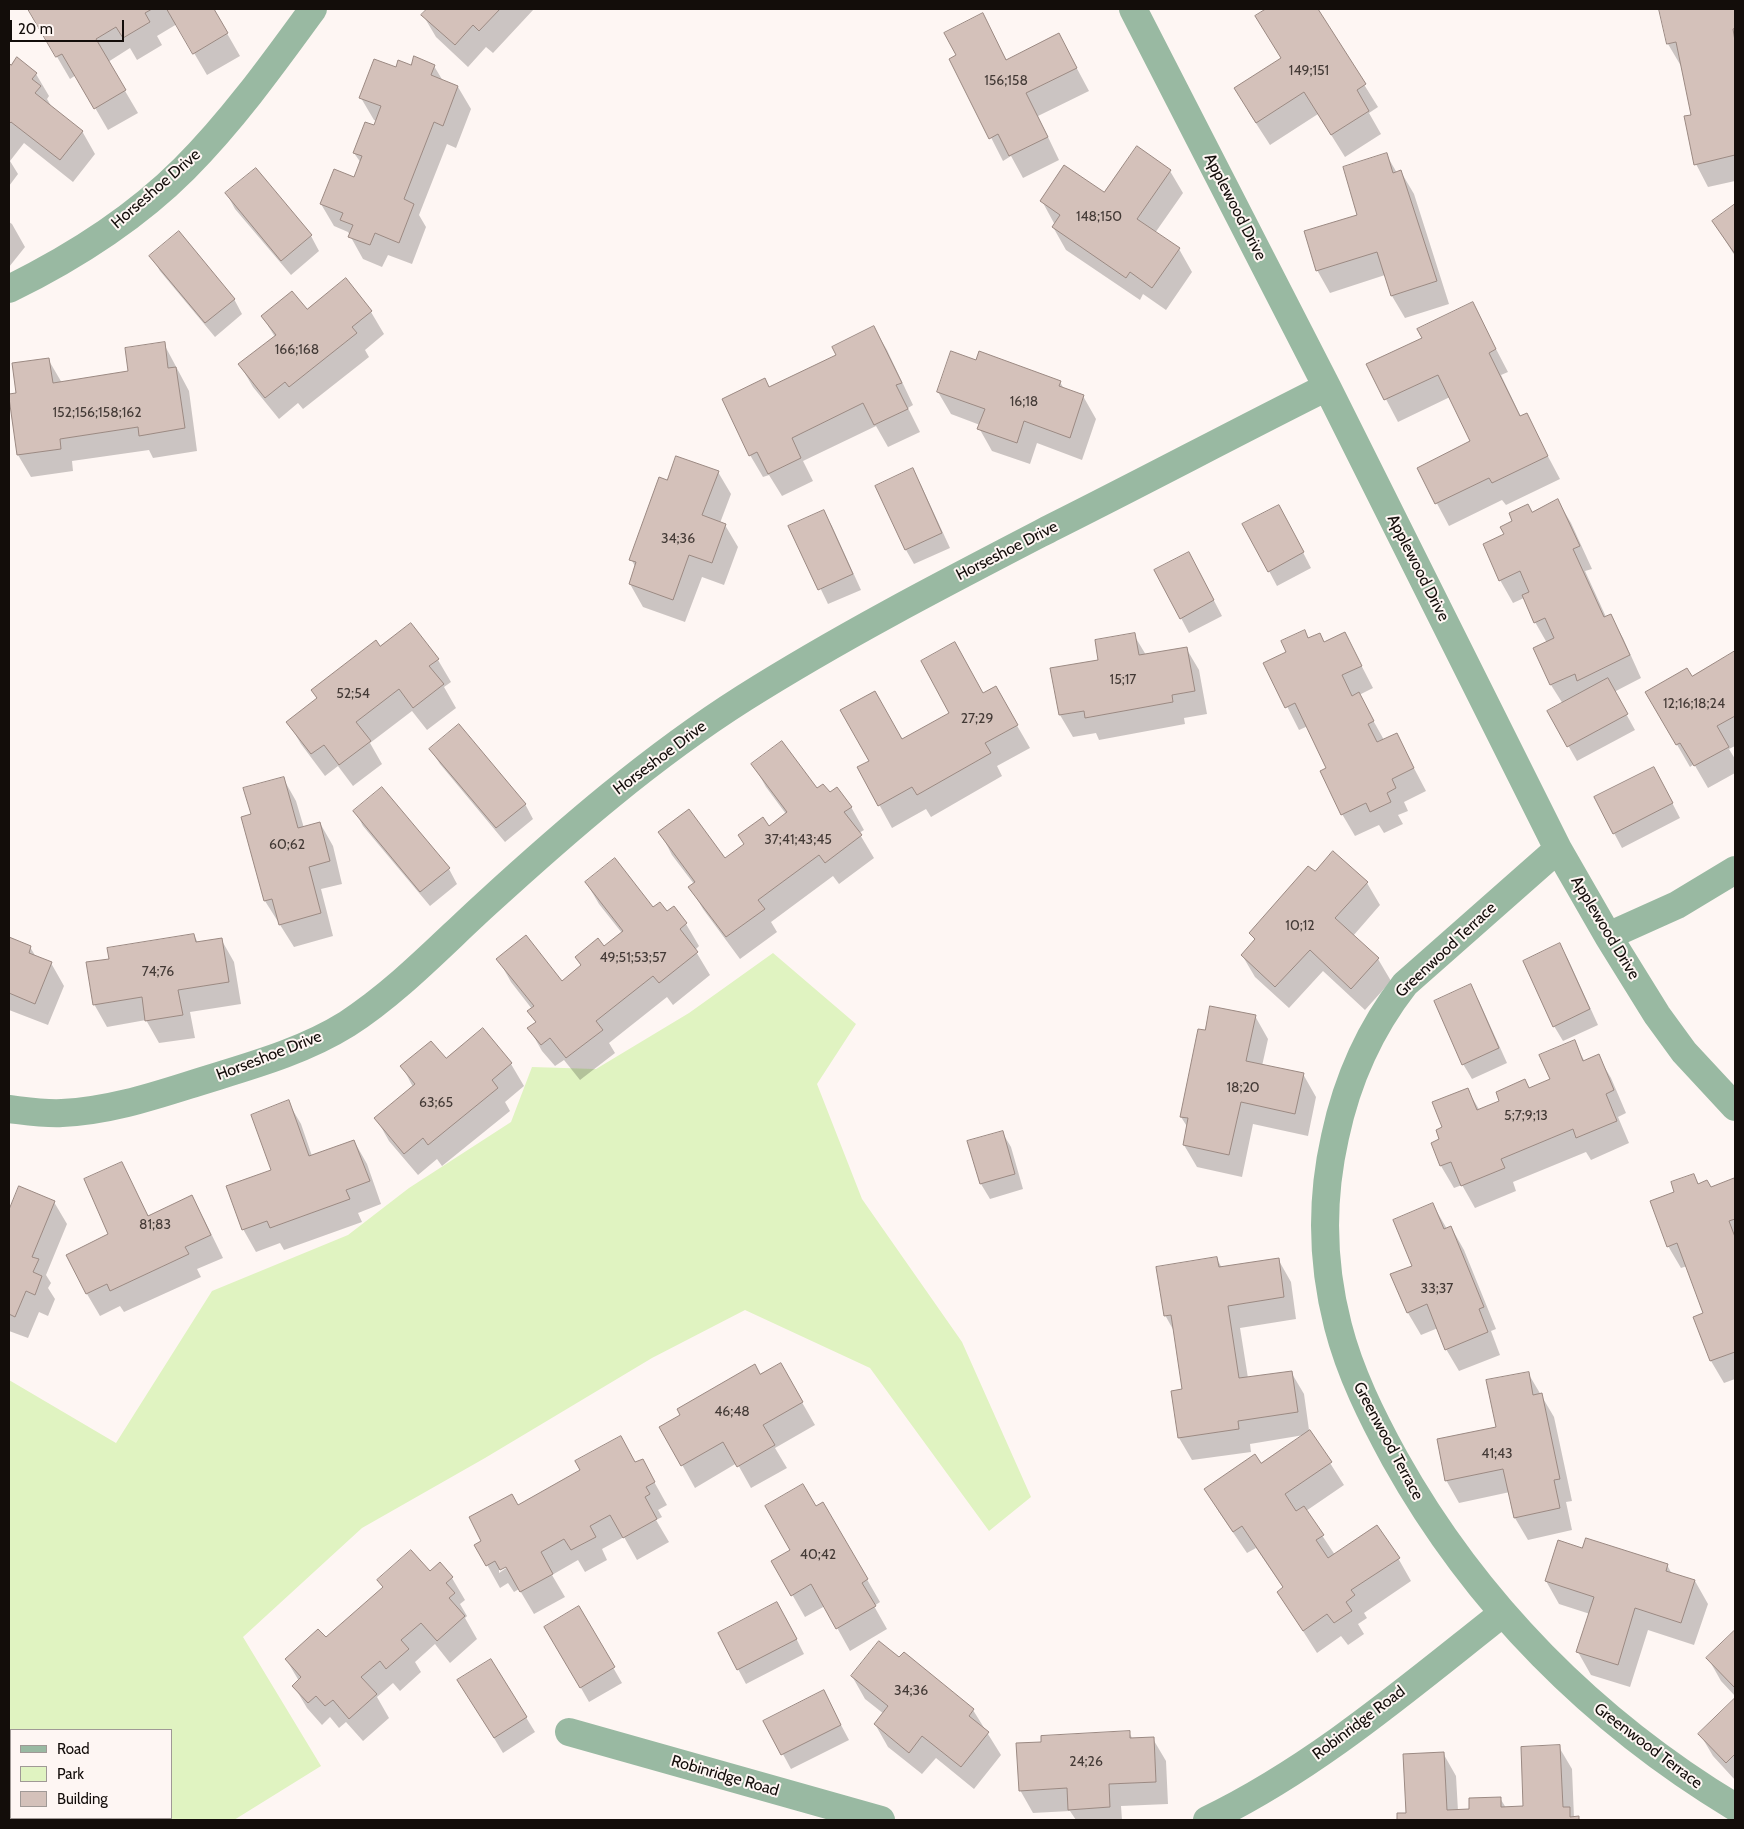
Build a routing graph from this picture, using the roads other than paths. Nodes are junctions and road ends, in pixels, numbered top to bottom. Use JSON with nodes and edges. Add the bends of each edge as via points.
{"nodes":[{"id":1,"x":313,"y":9,"type":"edge"},
{"id":2,"x":1133,"y":9,"type":"edge"},
{"id":3,"x":9,"y":289,"type":"edge"},
{"id":4,"x":1327,"y":387,"type":"junction"},
{"id":5,"x":1558,"y":849,"type":"junction"},
{"id":6,"x":1735,"y":870,"type":"edge"},
{"id":7,"x":1608,"y":936,"type":"junction"},
{"id":8,"x":1735,"y":1107,"type":"edge"},
{"id":9,"x":9,"y":1109,"type":"edge"},
{"id":10,"x":1502,"y":1613,"type":"junction"},
{"id":11,"x":569,"y":1732,"type":"dead end"},
{"id":12,"x":1735,"y":1807,"type":"edge"},
{"id":13,"x":881,"y":1820,"type":"edge"},
{"id":14,"x":1207,"y":1820,"type":"edge"}],
"edges":[{"from":1,"to":3,"type":"street","name":"Horseshoe Drive","via":[[224,126],[183,170],[110,230],[71,256]]},
{"from":2,"to":4,"type":"street","name":"Applewood Drive"},
{"from":4,"to":5,"type":"street","name":"Applewood Drive"},
{"from":4,"to":9,"type":"street","name":"Horseshoe Drive","via":[[940,586],[744,698],[686,736],[619,788],[490,900],[396,988],[346,1025],[250,1066],[109,1108],[62,1113]]},
{"from":5,"to":7,"type":"street","name":"Applewood Drive"},
{"from":5,"to":10,"type":"street","name":"Greenwood Terrace","via":[[1405,984],[1387,1007],[1359,1058],[1343,1103],[1326,1194],[1324,1228],[1331,1295],[1356,1382],[1409,1484],[1469,1572]]},
{"from":6,"to":7,"type":"street","via":[[1677,905]]},
{"from":7,"to":8,"type":"street","name":"Applewood Drive","via":[[1684,1052]]},
{"from":10,"to":12,"type":"street","name":"Greenwood Terrace","via":[[1585,1697],[1630,1735]]},
{"from":10,"to":14,"type":"street","name":"Robinridge Road","via":[[1301,1766]]},
{"from":11,"to":13,"type":"street","name":"Robinridge Road"}]}
